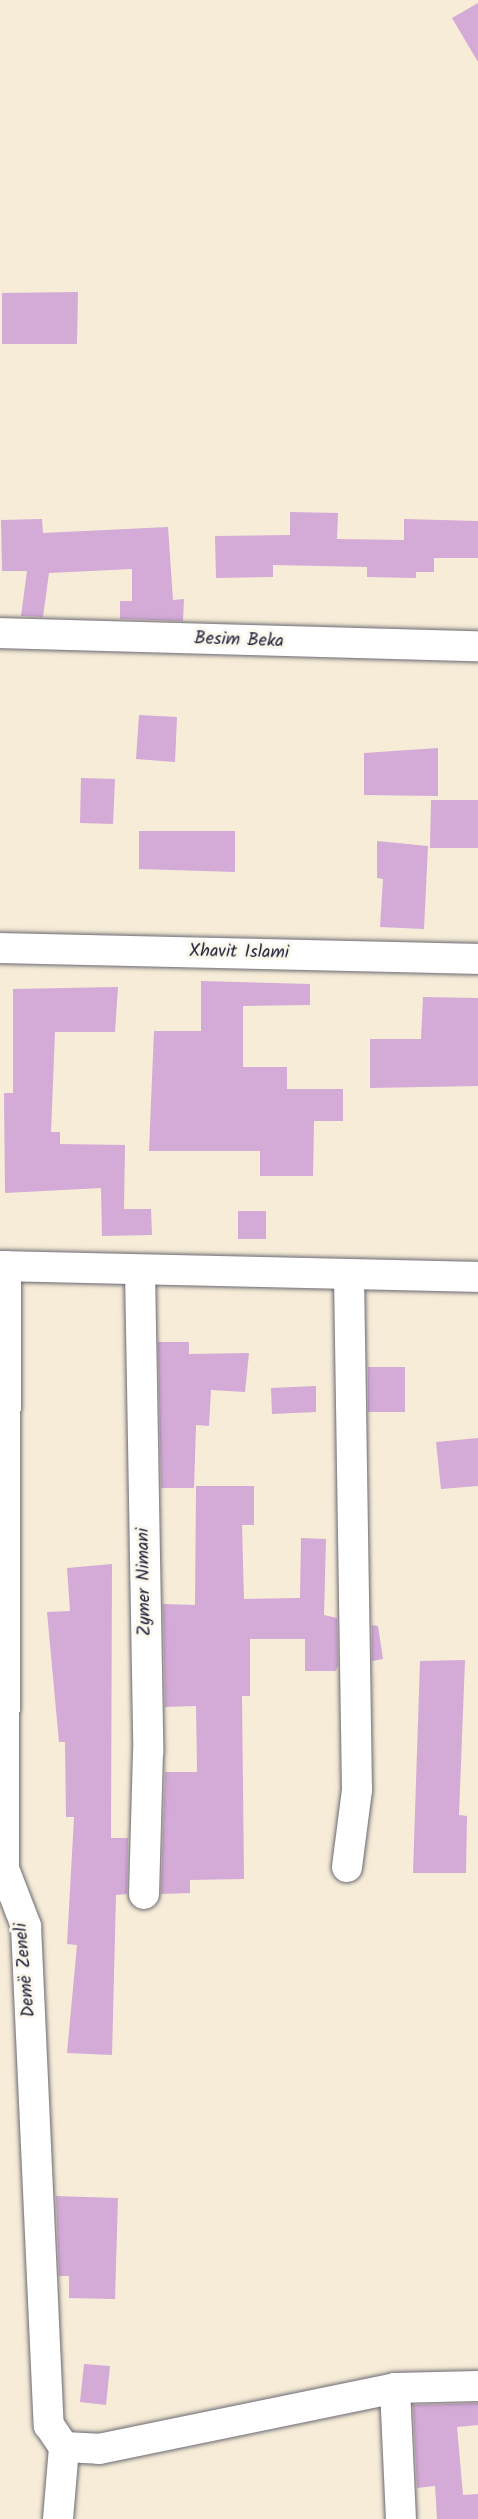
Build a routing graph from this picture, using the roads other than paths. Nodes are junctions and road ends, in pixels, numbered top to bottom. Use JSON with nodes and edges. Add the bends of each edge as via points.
{"nodes":[{"id":1,"x":0,"y":633,"type":"edge"},
{"id":2,"x":478,"y":646,"type":"edge"},
{"id":3,"x":0,"y":948,"type":"edge"},
{"id":4,"x":478,"y":959,"type":"edge"},
{"id":5,"x":3,"y":1266,"type":"edge"},
{"id":6,"x":140,"y":1270,"type":"junction"},
{"id":7,"x":350,"y":1275,"type":"junction"},
{"id":8,"x":478,"y":1277,"type":"edge"},
{"id":9,"x":347,"y":1867,"type":"dead end"},
{"id":10,"x":144,"y":1894,"type":"dead end"},
{"id":11,"x":478,"y":2386,"type":"edge"},
{"id":12,"x":395,"y":2388,"type":"junction"},
{"id":13,"x":56,"y":2436,"type":"junction"},
{"id":14,"x":58,"y":2519,"type":"edge"},
{"id":15,"x":401,"y":2519,"type":"edge"}],
"edges":[{"from":1,"to":2,"type":"street","name":"Besim Beka"},
{"from":3,"to":4,"type":"street","name":"Xhavit Islami"},
{"from":5,"to":6,"type":"street"},
{"from":5,"to":13,"type":"street","name":"Demë Zeneli","via":[[4,1869],[26,1926]]},
{"from":6,"to":7,"type":"street"},
{"from":6,"to":10,"type":"street","name":"Zymer Nimani","via":[[148,1752]]},
{"from":7,"to":8,"type":"street"},
{"from":7,"to":9,"type":"street","via":[[357,1790]]},
{"from":11,"to":12,"type":"street"},
{"from":12,"to":13,"type":"street","via":[[99,2449]]},
{"from":12,"to":15,"type":"street"},
{"from":13,"to":14,"type":"street","name":"Demë Zeneli"}]}
